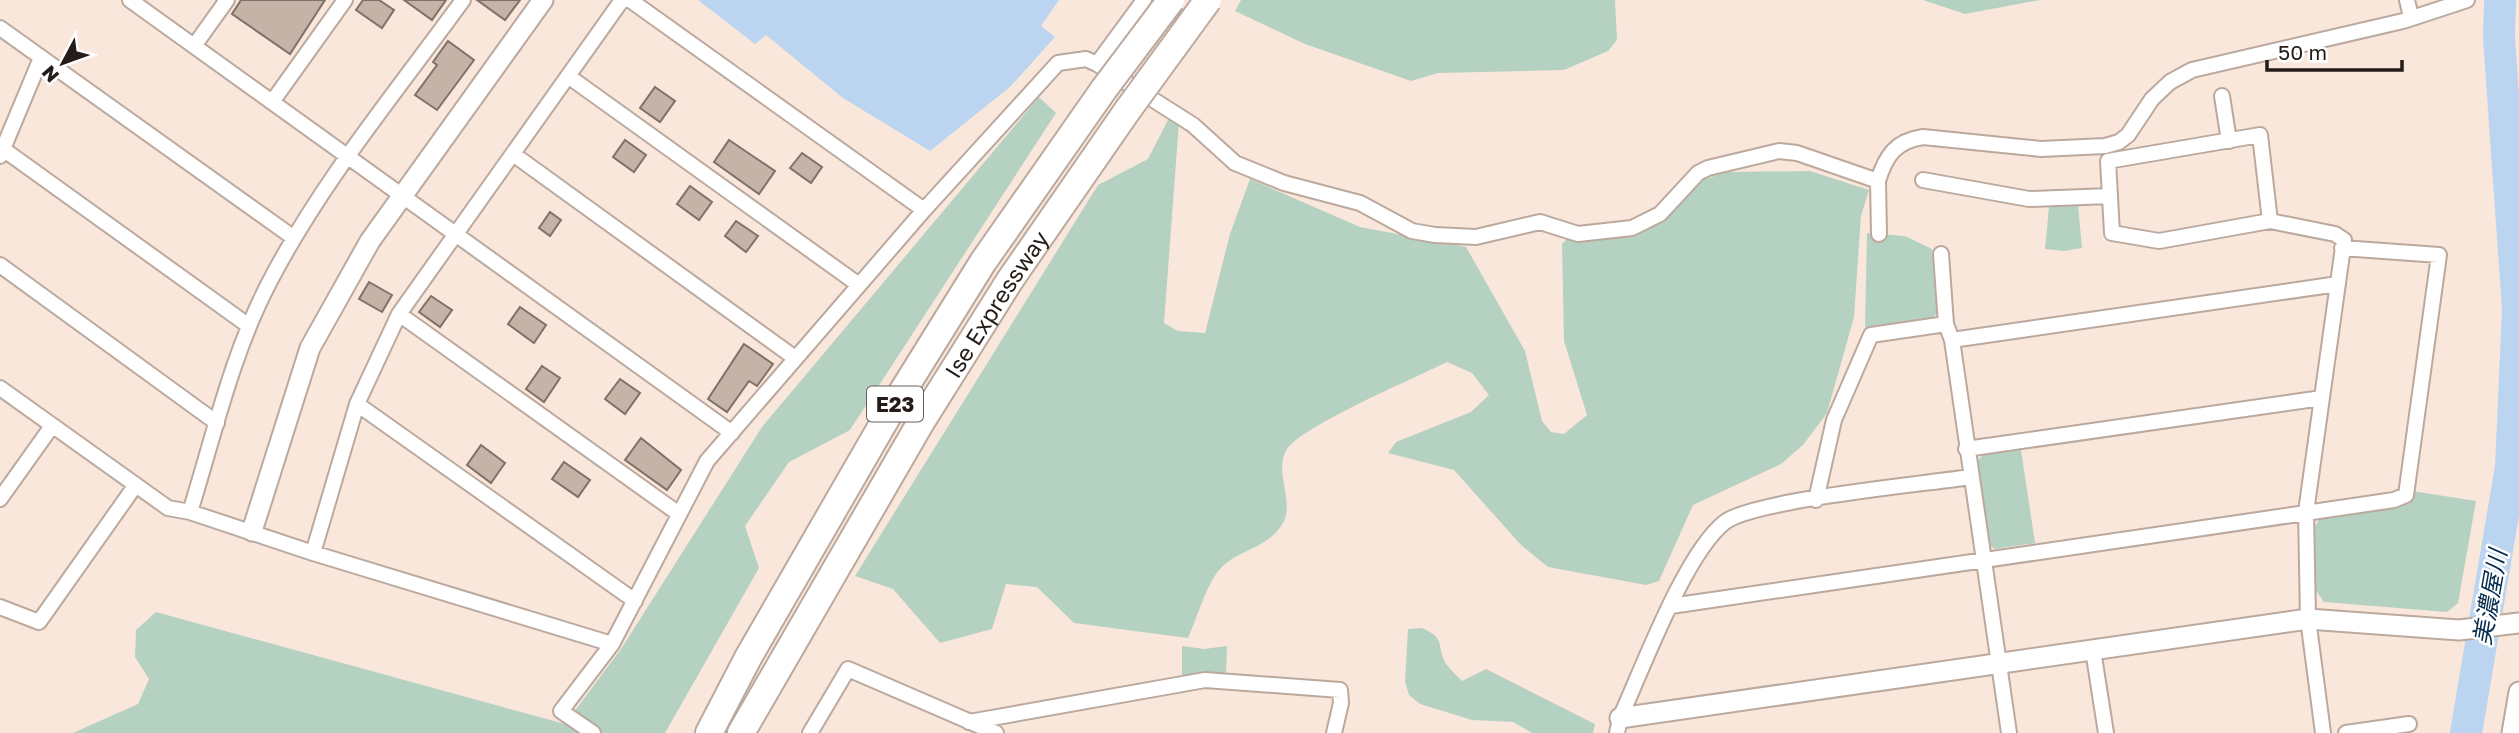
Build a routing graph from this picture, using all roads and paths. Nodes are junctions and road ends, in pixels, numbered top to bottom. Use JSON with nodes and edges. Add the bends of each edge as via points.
{"nodes":[{"id":1,"x":130,"y":0,"type":"edge"},
{"id":2,"x":227,"y":0,"type":"edge"},
{"id":3,"x":345,"y":0,"type":"edge"},
{"id":4,"x":463,"y":0,"type":"edge"},
{"id":5,"x":543,"y":0,"type":"edge"},
{"id":6,"x":622,"y":0,"type":"edge"},
{"id":7,"x":630,"y":0,"type":"edge"},
{"id":8,"x":1144,"y":0,"type":"edge"},
{"id":9,"x":1171,"y":0,"type":"edge"},
{"id":10,"x":1208,"y":0,"type":"edge"},
{"id":11,"x":2407,"y":0,"type":"edge"},
{"id":12,"x":2466,"y":0,"type":"edge"},
{"id":13,"x":2412,"y":17,"type":"junction"},
{"id":14,"x":0,"y":28,"type":"edge"},
{"id":15,"x":194,"y":46,"type":"junction"},
{"id":16,"x":41,"y":58,"type":"junction"},
{"id":17,"x":1097,"y":64,"type":"junction"},
{"id":18,"x":568,"y":76,"type":"junction"},
{"id":19,"x":2222,"y":96,"type":"dead end"},
{"id":20,"x":272,"y":102,"type":"junction"},
{"id":21,"x":2228,"y":141,"type":"junction"},
{"id":22,"x":1,"y":152,"type":"edge"},
{"id":23,"x":513,"y":154,"type":"junction"},
{"id":24,"x":350,"y":158,"type":"junction"},
{"id":25,"x":1923,"y":180,"type":"dead end"},
{"id":26,"x":1878,"y":181,"type":"junction"},
{"id":27,"x":2110,"y":195,"type":"junction"},
{"id":28,"x":402,"y":196,"type":"junction"},
{"id":29,"x":924,"y":210,"type":"junction"},
{"id":30,"x":2270,"y":221,"type":"junction"},
{"id":31,"x":455,"y":234,"type":"junction"},
{"id":32,"x":1879,"y":234,"type":"dead end"},
{"id":33,"x":294,"y":238,"type":"junction"},
{"id":34,"x":2342,"y":248,"type":"junction"},
{"id":35,"x":1941,"y":254,"type":"dead end"},
{"id":36,"x":0,"y":265,"type":"edge"},
{"id":37,"x":2338,"y":284,"type":"junction"},
{"id":38,"x":859,"y":285,"type":"junction"},
{"id":39,"x":399,"y":314,"type":"junction"},
{"id":40,"x":1946,"y":324,"type":"junction"},
{"id":41,"x":250,"y":326,"type":"junction"},
{"id":42,"x":1952,"y":341,"type":"junction"},
{"id":43,"x":795,"y":358,"type":"junction"},
{"id":44,"x":0,"y":388,"type":"edge"},
{"id":45,"x":2322,"y":398,"type":"junction"},
{"id":46,"x":357,"y":404,"type":"junction"},
{"id":47,"x":218,"y":423,"type":"junction"},
{"id":48,"x":52,"y":426,"type":"junction"},
{"id":49,"x":732,"y":433,"type":"junction"},
{"id":50,"x":1966,"y":449,"type":"junction"},
{"id":51,"x":1970,"y":477,"type":"junction"},
{"id":52,"x":135,"y":486,"type":"junction"},
{"id":53,"x":0,"y":499,"type":"edge"},
{"id":54,"x":1816,"y":500,"type":"junction"},
{"id":55,"x":190,"y":512,"type":"junction"},
{"id":56,"x":2306,"y":512,"type":"junction"},
{"id":57,"x":679,"y":514,"type":"junction"},
{"id":58,"x":252,"y":531,"type":"junction"},
{"id":59,"x":313,"y":553,"type":"junction"},
{"id":60,"x":1982,"y":559,"type":"junction"},
{"id":61,"x":635,"y":601,"type":"junction"},
{"id":62,"x":1671,"y":606,"type":"junction"},
{"id":63,"x":0,"y":607,"type":"edge"},
{"id":64,"x":2308,"y":619,"type":"junction"},
{"id":65,"x":2513,"y":624,"type":"edge"},
{"id":66,"x":612,"y":644,"type":"junction"},
{"id":67,"x":2093,"y":650,"type":"junction"},
{"id":68,"x":1998,"y":663,"type":"junction"},
{"id":69,"x":2519,"y":692,"type":"edge"},
{"id":70,"x":969,"y":722,"type":"junction"},
{"id":71,"x":2409,"y":724,"type":"dead end"},
{"id":72,"x":1619,"y":726,"type":"edge"},
{"id":73,"x":593,"y":733,"type":"edge"},
{"id":74,"x":709,"y":733,"type":"edge"},
{"id":75,"x":741,"y":733,"type":"edge"},
{"id":76,"x":810,"y":733,"type":"edge"},
{"id":77,"x":996,"y":733,"type":"edge"},
{"id":78,"x":1334,"y":733,"type":"edge"},
{"id":79,"x":2008,"y":733,"type":"edge"},
{"id":80,"x":2106,"y":733,"type":"edge"},
{"id":81,"x":2323,"y":733,"type":"edge"},
{"id":82,"x":2346,"y":733,"type":"edge"},
{"id":83,"x":2512,"y":733,"type":"edge"}],
"edges":[{"from":1,"to":15,"type":"street"},
{"from":2,"to":15,"type":"street"},
{"from":3,"to":20,"type":"street"},
{"from":4,"to":24,"type":"street"},
{"from":5,"to":28,"type":"street"},
{"from":6,"to":18,"type":"street"},
{"from":7,"to":29,"type":"street"},
{"from":8,"to":17,"type":"street"},
{"from":9,"to":74,"type":"highway","name":"Ise Expressway","number":"E23","bridge":true,"via":[[983,262],[891,410]]},
{"from":10,"to":75,"type":"highway","name":"Ise Expressway","number":"E23","bridge":true,"via":[[1010,280]]},
{"from":11,"to":13,"type":"street"},
{"from":12,"to":13,"type":"street"},
{"from":13,"to":26,"type":"street","via":[[2192,70],[2161,90],[2119,142],[2041,149],[1906,139],[1896,146]]},
{"from":14,"to":16,"type":"street"},
{"from":15,"to":20,"type":"street"},
{"from":16,"to":22,"type":"street"},
{"from":16,"to":33,"type":"street"},
{"from":17,"to":26,"type":"street","via":[[1193,125],[1235,163],[1284,183],[1360,204],[1412,231],[1435,235],[1476,237],[1540,222],[1578,234],[1632,228],[1660,214],[1708,168],[1779,150]]},
{"from":17,"to":29,"type":"street","via":[[1086,59],[1058,64]]},
{"from":18,"to":23,"type":"street"},
{"from":18,"to":38,"type":"street"},
{"from":19,"to":21,"type":"street"},
{"from":20,"to":24,"type":"street"},
{"from":21,"to":27,"type":"street","via":[[2108,161]]},
{"from":21,"to":30,"type":"street","via":[[2260,135]]},
{"from":22,"to":41,"type":"street"},
{"from":23,"to":31,"type":"street"},
{"from":23,"to":43,"type":"street"},
{"from":24,"to":28,"type":"street"},
{"from":24,"to":33,"type":"street"},
{"from":25,"to":27,"type":"street","via":[[2029,199]]},
{"from":26,"to":32,"type":"street"},
{"from":27,"to":30,"type":"street","via":[[2112,233],[2144,240]]},
{"from":28,"to":31,"type":"street"},
{"from":28,"to":58,"type":"street","via":[[344,283],[310,348]]},
{"from":29,"to":38,"type":"street"},
{"from":30,"to":34,"type":"street","via":[[2334,234],[2344,240]]},
{"from":31,"to":39,"type":"street"},
{"from":31,"to":49,"type":"street"},
{"from":33,"to":41,"type":"street"},
{"from":34,"to":37,"type":"street"},
{"from":34,"to":56,"type":"street","via":[[2439,255],[2406,495]]},
{"from":35,"to":40,"type":"street"},
{"from":36,"to":47,"type":"street"},
{"from":37,"to":42,"type":"street"},
{"from":37,"to":45,"type":"street"},
{"from":38,"to":43,"type":"street"},
{"from":39,"to":46,"type":"street"},
{"from":39,"to":57,"type":"street"},
{"from":40,"to":42,"type":"street"},
{"from":40,"to":54,"type":"street","via":[[1871,335],[1834,420]]},
{"from":41,"to":47,"type":"street"},
{"from":42,"to":50,"type":"street"},
{"from":43,"to":49,"type":"street"},
{"from":44,"to":48,"type":"street"},
{"from":45,"to":50,"type":"street"},
{"from":45,"to":56,"type":"street"},
{"from":46,"to":59,"type":"street"},
{"from":46,"to":61,"type":"street"},
{"from":47,"to":55,"type":"street"},
{"from":48,"to":52,"type":"street"},
{"from":48,"to":53,"type":"street"},
{"from":49,"to":57,"type":"street","via":[[707,461]]},
{"from":50,"to":51,"type":"street"},
{"from":51,"to":54,"type":"street"},
{"from":51,"to":60,"type":"street"},
{"from":52,"to":55,"type":"street","via":[[168,508]]},
{"from":52,"to":63,"type":"street","via":[[38,622]]},
{"from":54,"to":62,"type":"street","via":[[1736,514],[1724,522],[1698,553]]},
{"from":55,"to":58,"type":"street"},
{"from":56,"to":60,"type":"street"},
{"from":56,"to":64,"type":"street"},
{"from":57,"to":61,"type":"street"},
{"from":58,"to":59,"type":"street"},
{"from":59,"to":66,"type":"street"},
{"from":60,"to":62,"type":"street"},
{"from":60,"to":68,"type":"street"},
{"from":61,"to":66,"type":"street"},
{"from":62,"to":72,"type":"street"},
{"from":64,"to":65,"type":"street","via":[[2459,630]]},
{"from":64,"to":67,"type":"street"},
{"from":64,"to":81,"type":"street"},
{"from":66,"to":73,"type":"street","via":[[561,711]]},
{"from":67,"to":68,"type":"street"},
{"from":67,"to":80,"type":"street"},
{"from":68,"to":72,"type":"street"},
{"from":68,"to":79,"type":"street"},
{"from":69,"to":83,"type":"street"},
{"from":70,"to":76,"type":"street","via":[[848,669]]},
{"from":70,"to":77,"type":"street"},
{"from":70,"to":78,"type":"street","via":[[1205,680],[1340,690]]},
{"from":71,"to":82,"type":"street"}]}
